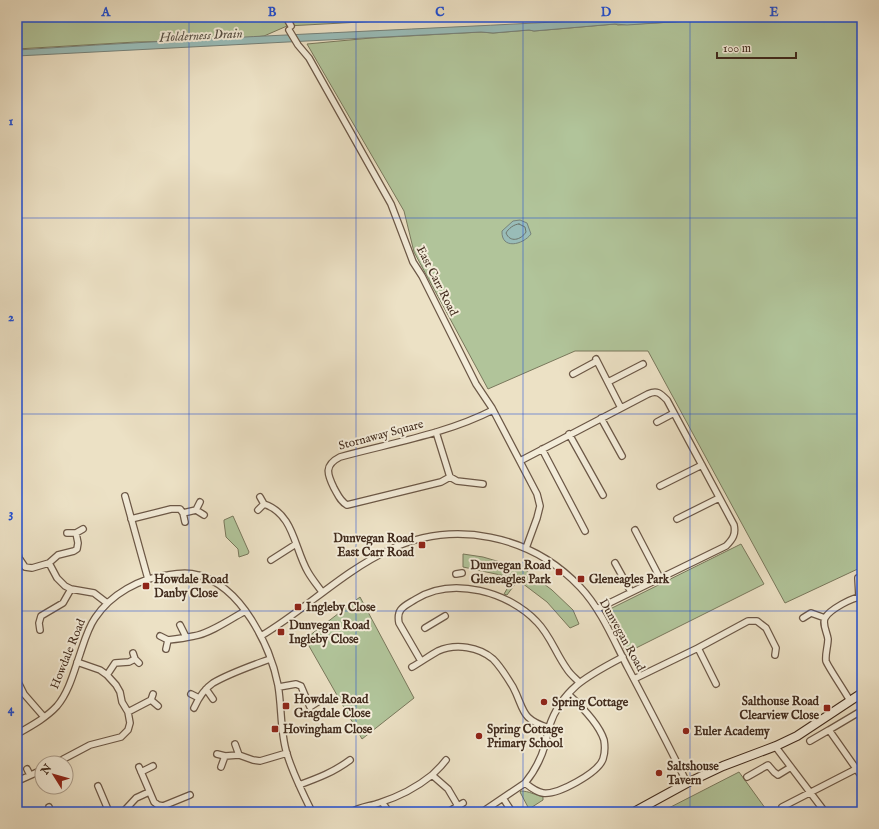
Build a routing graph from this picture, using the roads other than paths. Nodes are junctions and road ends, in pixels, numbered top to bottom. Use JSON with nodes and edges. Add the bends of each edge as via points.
{"nodes":[{"id":1,"x":286,"y":17,"type":"edge"},
{"id":2,"x":643,"y":364,"type":"dead end"},
{"id":3,"x":573,"y":374,"type":"dead end"},
{"id":4,"x":608,"y":382,"type":"junction"},
{"id":5,"x":621,"y":408,"type":"junction"},
{"id":6,"x":493,"y":410,"type":"junction"},
{"id":7,"x":674,"y":413,"type":"junction"},
{"id":8,"x":601,"y":418,"type":"junction"},
{"id":9,"x":657,"y":422,"type":"dead end"},
{"id":10,"x":436,"y":432,"type":"junction"},
{"id":11,"x":569,"y":434,"type":"junction"},
{"id":12,"x":542,"y":449,"type":"junction"},
{"id":13,"x":622,"y":456,"type":"dead end"},
{"id":14,"x":520,"y":461,"type":"junction"},
{"id":15,"x":702,"y":465,"type":"junction"},
{"id":16,"x":450,"y":477,"type":"junction"},
{"id":17,"x":480,"y":482,"type":"dead end"},
{"id":18,"x":660,"y":486,"type":"dead end"},
{"id":19,"x":603,"y":495,"type":"dead end"},
{"id":20,"x":126,"y":496,"type":"dead end"},
{"id":21,"x":260,"y":497,"type":"dead end"},
{"id":22,"x":719,"y":498,"type":"junction"},
{"id":23,"x":200,"y":502,"type":"dead end"},
{"id":24,"x":264,"y":504,"type":"junction"},
{"id":25,"x":196,"y":510,"type":"junction"},
{"id":26,"x":258,"y":510,"type":"dead end"},
{"id":27,"x":183,"y":513,"type":"junction"},
{"id":28,"x":204,"y":515,"type":"dead end"},
{"id":29,"x":131,"y":519,"type":"junction"},
{"id":30,"x":676,"y":519,"type":"dead end"},
{"id":31,"x":185,"y":522,"type":"dead end"},
{"id":32,"x":82,"y":529,"type":"dead end"},
{"id":33,"x":635,"y":530,"type":"dead end"},
{"id":34,"x":585,"y":532,"type":"dead end"},
{"id":35,"x":67,"y":533,"type":"dead end"},
{"id":36,"x":76,"y":533,"type":"junction"},
{"id":37,"x":296,"y":544,"type":"junction"},
{"id":38,"x":526,"y":548,"type":"junction"},
{"id":39,"x":19,"y":549,"type":"edge"},
{"id":40,"x":271,"y":560,"type":"dead end"},
{"id":41,"x":49,"y":563,"type":"junction"},
{"id":42,"x":615,"y":563,"type":"dead end"},
{"id":43,"x":660,"y":578,"type":"junction"},
{"id":44,"x":858,"y":578,"type":"dead end"},
{"id":45,"x":148,"y":579,"type":"junction"},
{"id":46,"x":71,"y":589,"type":"junction"},
{"id":47,"x":322,"y":592,"type":"junction"},
{"id":48,"x":631,"y":592,"type":"junction"},
{"id":49,"x":860,"y":597,"type":"edge"},
{"id":50,"x":108,"y":603,"type":"junction"},
{"id":51,"x":597,"y":609,"type":"junction"},
{"id":52,"x":245,"y":611,"type":"junction"},
{"id":53,"x":444,"y":616,"type":"dead end"},
{"id":54,"x":803,"y":618,"type":"dead end"},
{"id":55,"x":825,"y":618,"type":"junction"},
{"id":56,"x":180,"y":625,"type":"dead end"},
{"id":57,"x":425,"y":628,"type":"dead end"},
{"id":58,"x":40,"y":630,"type":"dead end"},
{"id":59,"x":160,"y":636,"type":"dead end"},
{"id":60,"x":261,"y":636,"type":"junction"},
{"id":61,"x":186,"y":637,"type":"junction"},
{"id":62,"x":168,"y":640,"type":"junction"},
{"id":63,"x":698,"y":648,"type":"junction"},
{"id":64,"x":166,"y":649,"type":"dead end"},
{"id":65,"x":133,"y":653,"type":"dead end"},
{"id":66,"x":775,"y":655,"type":"dead end"},
{"id":67,"x":622,"y":657,"type":"junction"},
{"id":68,"x":270,"y":659,"type":"junction"},
{"id":69,"x":421,"y":661,"type":"junction"},
{"id":70,"x":77,"y":662,"type":"junction"},
{"id":71,"x":412,"y":667,"type":"dead end"},
{"id":72,"x":107,"y":675,"type":"junction"},
{"id":73,"x":634,"y":679,"type":"junction"},
{"id":74,"x":17,"y":680,"type":"edge"},
{"id":75,"x":579,"y":682,"type":"junction"},
{"id":76,"x":716,"y":684,"type":"dead end"},
{"id":77,"x":278,"y":687,"type":"junction"},
{"id":78,"x":206,"y":690,"type":"junction"},
{"id":79,"x":862,"y":693,"type":"edge"},
{"id":80,"x":191,"y":694,"type":"dead end"},
{"id":81,"x":568,"y":694,"type":"junction"},
{"id":82,"x":199,"y":698,"type":"junction"},
{"id":83,"x":324,"y":698,"type":"dead end"},
{"id":84,"x":213,"y":699,"type":"dead end"},
{"id":85,"x":850,"y":701,"type":"junction"},
{"id":86,"x":158,"y":706,"type":"dead end"},
{"id":87,"x":194,"y":708,"type":"dead end"},
{"id":88,"x":861,"y":711,"type":"edge"},
{"id":89,"x":128,"y":712,"type":"junction"},
{"id":90,"x":44,"y":717,"type":"junction"},
{"id":91,"x":549,"y":728,"type":"junction"},
{"id":92,"x":829,"y":730,"type":"junction"},
{"id":93,"x":17,"y":734,"type":"edge"},
{"id":94,"x":810,"y":741,"type":"dead end"},
{"id":95,"x":235,"y":744,"type":"dead end"},
{"id":96,"x":775,"y":746,"type":"junction"},
{"id":97,"x":287,"y":753,"type":"junction"},
{"id":98,"x":217,"y":754,"type":"dead end"},
{"id":99,"x":71,"y":755,"type":"edge"},
{"id":100,"x":225,"y":756,"type":"junction"},
{"id":101,"x":239,"y":756,"type":"junction"},
{"id":102,"x":350,"y":760,"type":"dead end"},
{"id":103,"x":446,"y":760,"type":"dead end"},
{"id":104,"x":221,"y":767,"type":"dead end"},
{"id":105,"x":791,"y":767,"type":"junction"},
{"id":106,"x":151,"y":768,"type":"dead end"},
{"id":107,"x":27,"y":769,"type":"dead end"},
{"id":108,"x":856,"y":769,"type":"junction"},
{"id":109,"x":34,"y":774,"type":"edge"},
{"id":110,"x":432,"y":775,"type":"junction"},
{"id":111,"x":30,"y":776,"type":"junction"},
{"id":112,"x":747,"y":777,"type":"dead end"},
{"id":113,"x":862,"y":777,"type":"edge"},
{"id":114,"x":22,"y":779,"type":"dead end"},
{"id":115,"x":525,"y":783,"type":"junction"},
{"id":116,"x":687,"y":783,"type":"junction"},
{"id":117,"x":299,"y":785,"type":"junction"},
{"id":118,"x":98,"y":786,"type":"dead end"},
{"id":119,"x":149,"y":792,"type":"junction"},
{"id":120,"x":810,"y":792,"type":"junction"},
{"id":121,"x":190,"y":795,"type":"dead end"},
{"id":122,"x":503,"y":798,"type":"junction"},
{"id":123,"x":382,"y":802,"type":"junction"},
{"id":124,"x":782,"y":807,"type":"dead end"},
{"id":125,"x":492,"y":809,"type":"edge"},
{"id":126,"x":485,"y":810,"type":"dead end"},
{"id":127,"x":109,"y":812,"type":"edge"},
{"id":128,"x":123,"y":812,"type":"edge"},
{"id":129,"x":312,"y":812,"type":"edge"},
{"id":130,"x":352,"y":812,"type":"edge"},
{"id":131,"x":389,"y":812,"type":"edge"},
{"id":132,"x":448,"y":812,"type":"edge"},
{"id":133,"x":512,"y":812,"type":"edge"},
{"id":134,"x":634,"y":812,"type":"edge"},
{"id":135,"x":825,"y":812,"type":"edge"}],
"edges":[{"from":1,"to":6,"type":"street","name":"East Carr Road","via":[[298,45],[309,58],[392,204],[413,262],[476,384]]},
{"from":2,"to":4,"type":"street"},
{"from":3,"to":4,"type":"street","via":[[596,360]]},
{"from":4,"to":5,"type":"street"},
{"from":5,"to":7,"type":"street","via":[[654,391],[667,400]]},
{"from":5,"to":8,"type":"street"},
{"from":6,"to":10,"type":"street","name":"Stornaway Square"},
{"from":6,"to":14,"type":"street","name":"East Carr Road"},
{"from":7,"to":9,"type":"street"},
{"from":7,"to":15,"type":"street"},
{"from":8,"to":11,"type":"street"},
{"from":8,"to":13,"type":"street"},
{"from":10,"to":16,"type":"street"},
{"from":10,"to":16,"type":"street","name":"Stornaway Square","via":[[335,459],[329,466],[328,477],[342,502],[347,505],[441,482]]},
{"from":11,"to":12,"type":"street"},
{"from":11,"to":19,"type":"street"},
{"from":12,"to":14,"type":"street"},
{"from":12,"to":34,"type":"street"},
{"from":14,"to":38,"type":"street","name":"East Carr Road","via":[[537,494],[540,506]]},
{"from":15,"to":18,"type":"street"},
{"from":15,"to":22,"type":"street"},
{"from":16,"to":17,"type":"street","via":[[457,481]]},
{"from":20,"to":29,"type":"street"},
{"from":21,"to":24,"type":"street"},
{"from":22,"to":30,"type":"street"},
{"from":22,"to":43,"type":"street","via":[[734,525],[733,540],[726,546]]},
{"from":23,"to":25,"type":"street"},
{"from":24,"to":26,"type":"street"},
{"from":24,"to":37,"type":"street","via":[[273,507],[282,515]]},
{"from":25,"to":27,"type":"street"},
{"from":25,"to":28,"type":"street"},
{"from":27,"to":29,"type":"street","via":[[180,509],[171,508]]},
{"from":27,"to":31,"type":"street"},
{"from":29,"to":45,"type":"street"},
{"from":32,"to":36,"type":"street"},
{"from":33,"to":43,"type":"street"},
{"from":35,"to":36,"type":"street"},
{"from":36,"to":41,"type":"street","via":[[77,549],[71,553],[58,555]]},
{"from":37,"to":40,"type":"street"},
{"from":37,"to":47,"type":"street","via":[[307,571]]},
{"from":38,"to":47,"type":"street","name":"Dunvegan Road","via":[[482,535],[461,534],[412,541],[389,550]]},
{"from":38,"to":51,"type":"street","name":"Dunvegan Road","via":[[546,559],[573,580]]},
{"from":39,"to":41,"type":"street","via":[[25,567],[32,568]]},
{"from":41,"to":46,"type":"street","via":[[57,578]]},
{"from":42,"to":48,"type":"street"},
{"from":43,"to":48,"type":"street"},
{"from":44,"to":49,"type":"street"},
{"from":45,"to":50,"type":"street","name":"Howdale Road","via":[[128,588]]},
{"from":45,"to":52,"type":"street","name":"Howdale Road","via":[[186,573],[199,575],[227,591]]},
{"from":46,"to":50,"type":"street","via":[[94,593]]},
{"from":46,"to":58,"type":"street","via":[[63,603],[39,614]]},
{"from":47,"to":60,"type":"street","name":"Dunvegan Road","via":[[283,623]]},
{"from":48,"to":51,"type":"street"},
{"from":49,"to":55,"type":"street","via":[[841,605]]},
{"from":50,"to":70,"type":"street","name":"Howdale Road","via":[[94,619]]},
{"from":51,"to":67,"type":"street","name":"Dunvegan Road"},
{"from":52,"to":60,"type":"street","name":"Howdale Road"},
{"from":52,"to":61,"type":"street","via":[[203,633]]},
{"from":53,"to":57,"type":"street"},
{"from":54,"to":55,"type":"street","via":[[811,612]]},
{"from":55,"to":85,"type":"street","via":[[828,639],[826,661]]},
{"from":56,"to":61,"type":"street"},
{"from":59,"to":62,"type":"street"},
{"from":60,"to":68,"type":"street","name":"Howdale Road"},
{"from":61,"to":62,"type":"street"},
{"from":62,"to":64,"type":"street"},
{"from":63,"to":66,"type":"street","via":[[748,621],[757,621],[766,628],[776,648]]},
{"from":63,"to":73,"type":"street"},
{"from":63,"to":76,"type":"street"},
{"from":65,"to":72,"type":"street","via":[[137,661],[115,663]]},
{"from":67,"to":73,"type":"street","name":"Dunvegan Road"},
{"from":67,"to":75,"type":"street"},
{"from":68,"to":77,"type":"street","name":"Howdale Road"},
{"from":68,"to":78,"type":"street","via":[[247,667],[212,684]]},
{"from":69,"to":71,"type":"street"},
{"from":69,"to":75,"type":"street","via":[[399,623],[399,610],[437,589],[463,588],[489,593],[515,604],[537,622],[567,670]]},
{"from":69,"to":91,"type":"street","via":[[450,648],[467,647],[483,653],[502,669],[529,720]]},
{"from":70,"to":72,"type":"street"},
{"from":70,"to":90,"type":"street","name":"Howdale Road","via":[[57,706]]},
{"from":72,"to":89,"type":"street","via":[[120,692]]},
{"from":73,"to":116,"type":"street","name":"Dunvegan Road"},
{"from":74,"to":90,"type":"street","via":[[24,694]]},
{"from":75,"to":81,"type":"street"},
{"from":77,"to":83,"type":"street","via":[[296,684],[301,686],[310,707]]},
{"from":77,"to":97,"type":"street","name":"Howdale Road"},
{"from":78,"to":82,"type":"street"},
{"from":78,"to":84,"type":"street"},
{"from":79,"to":85,"type":"main road"},
{"from":80,"to":82,"type":"street"},
{"from":81,"to":91,"type":"street"},
{"from":81,"to":115,"type":"street","via":[[593,721],[604,740],[603,760],[589,774],[569,787],[544,793]]},
{"from":82,"to":87,"type":"street"},
{"from":85,"to":96,"type":"main road","via":[[797,736]]},
{"from":86,"to":89,"type":"street","via":[[152,697]]},
{"from":88,"to":92,"type":"street"},
{"from":89,"to":99,"type":"street","via":[[130,723],[128,730],[121,737],[90,745]]},
{"from":90,"to":93,"type":"street","name":"Howdale Road"},
{"from":91,"to":115,"type":"street","via":[[540,760]]},
{"from":92,"to":94,"type":"street"},
{"from":92,"to":108,"type":"street"},
{"from":95,"to":101,"type":"street"},
{"from":96,"to":105,"type":"street"},
{"from":96,"to":116,"type":"main road"},
{"from":97,"to":101,"type":"street","via":[[260,761]]},
{"from":97,"to":117,"type":"street","name":"Howdale Road"},
{"from":98,"to":100,"type":"street"},
{"from":100,"to":101,"type":"street"},
{"from":100,"to":104,"type":"street"},
{"from":102,"to":117,"type":"street","via":[[327,775]]},
{"from":103,"to":110,"type":"street"},
{"from":105,"to":112,"type":"street","via":[[778,775],[768,765]]},
{"from":105,"to":120,"type":"street"},
{"from":106,"to":119,"type":"street","via":[[140,770]]},
{"from":107,"to":111,"type":"street"},
{"from":108,"to":113,"type":"street"},
{"from":108,"to":120,"type":"street"},
{"from":109,"to":111,"type":"street"},
{"from":110,"to":123,"type":"street","via":[[412,790]]},
{"from":110,"to":132,"type":"street","via":[[461,804]]},
{"from":111,"to":114,"type":"street"},
{"from":115,"to":122,"type":"street"},
{"from":116,"to":134,"type":"main road"},
{"from":117,"to":129,"type":"street","name":"Howdale Road"},
{"from":118,"to":127,"type":"street"},
{"from":119,"to":121,"type":"street","via":[[154,802],[163,806]]},
{"from":119,"to":128,"type":"street","via":[[136,798]]},
{"from":120,"to":124,"type":"street"},
{"from":120,"to":135,"type":"street"},
{"from":122,"to":125,"type":"street"},
{"from":122,"to":133,"type":"street"},
{"from":123,"to":130,"type":"street"},
{"from":123,"to":131,"type":"street"},
{"from":125,"to":126,"type":"street"}]}
